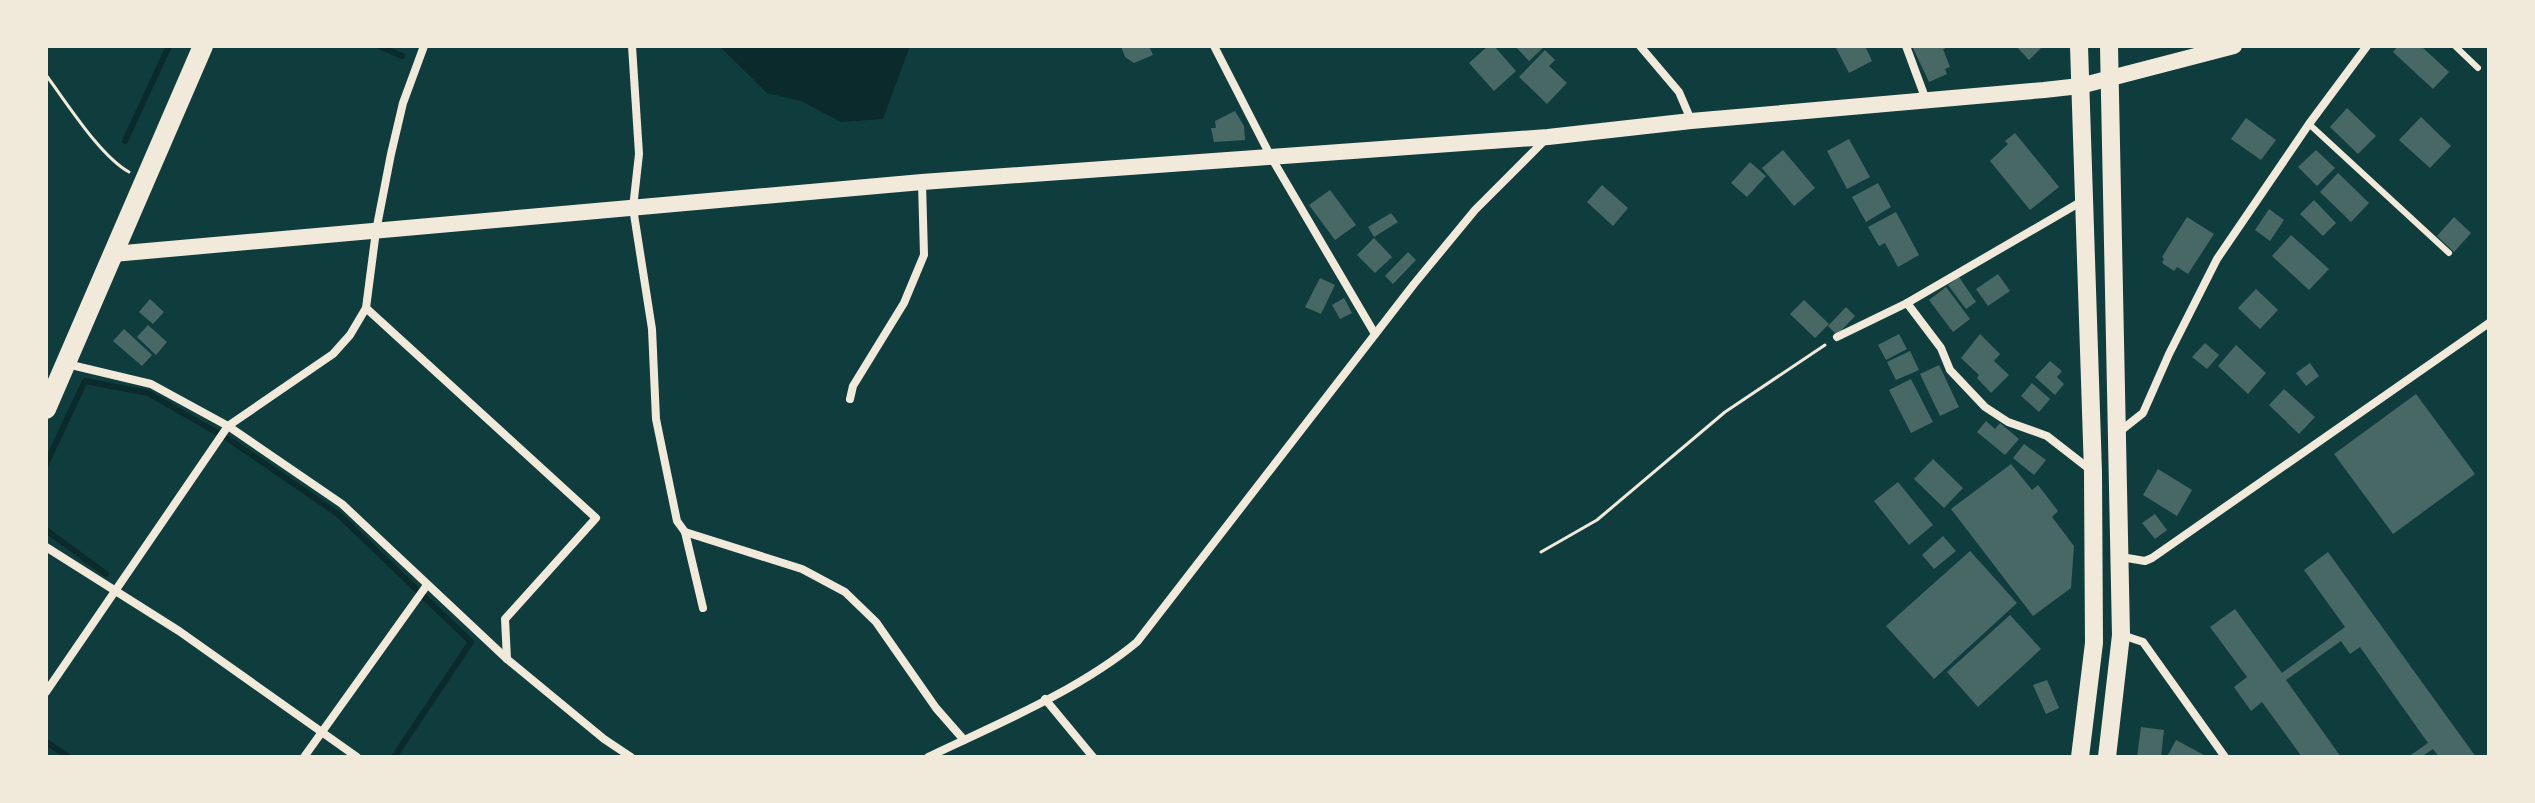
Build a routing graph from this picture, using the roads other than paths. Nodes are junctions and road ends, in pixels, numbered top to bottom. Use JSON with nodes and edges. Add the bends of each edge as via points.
{"nodes":[{"id":1,"x":203,"y":46,"type":"edge"},
{"id":2,"x":424,"y":46,"type":"edge"},
{"id":3,"x":632,"y":46,"type":"edge"},
{"id":4,"x":1214,"y":46,"type":"edge"},
{"id":5,"x":1640,"y":46,"type":"edge"},
{"id":6,"x":1906,"y":46,"type":"edge"},
{"id":7,"x":2079,"y":46,"type":"edge"},
{"id":8,"x":2109,"y":46,"type":"edge"},
{"id":9,"x":2234,"y":46,"type":"edge"},
{"id":10,"x":2367,"y":46,"type":"edge"},
{"id":11,"x":2455,"y":46,"type":"edge"},
{"id":12,"x":2478,"y":68,"type":"dead end"},
{"id":13,"x":2110,"y":78,"type":"junction"},
{"id":14,"x":2080,"y":86,"type":"junction"},
{"id":15,"x":1926,"y":100,"type":"junction"},
{"id":16,"x":1691,"y":121,"type":"junction"},
{"id":17,"x":2309,"y":124,"type":"junction"},
{"id":18,"x":1548,"y":137,"type":"junction"},
{"id":19,"x":1271,"y":157,"type":"junction"},
{"id":20,"x":922,"y":182,"type":"junction"},
{"id":21,"x":2085,"y":200,"type":"junction"},
{"id":22,"x":633,"y":208,"type":"junction"},
{"id":23,"x":376,"y":231,"type":"junction"},
{"id":24,"x":2449,"y":253,"type":"dead end"},
{"id":25,"x":113,"y":254,"type":"junction"},
{"id":26,"x":1907,"y":303,"type":"junction"},
{"id":27,"x":366,"y":308,"type":"junction"},
{"id":28,"x":2489,"y":323,"type":"edge"},
{"id":29,"x":1375,"y":334,"type":"junction"},
{"id":30,"x":1837,"y":337,"type":"road end"},
{"id":31,"x":66,"y":363,"type":"junction"},
{"id":32,"x":850,"y":399,"type":"dead end"},
{"id":33,"x":46,"y":409,"type":"edge"},
{"id":34,"x":228,"y":427,"type":"junction"},
{"id":35,"x":2118,"y":432,"type":"junction"},
{"id":36,"x":2093,"y":472,"type":"junction"},
{"id":37,"x":685,"y":532,"type":"junction"},
{"id":38,"x":46,"y":547,"type":"edge"},
{"id":39,"x":2121,"y":557,"type":"junction"},
{"id":40,"x":426,"y":586,"type":"junction"},
{"id":41,"x":115,"y":591,"type":"junction"},
{"id":42,"x":703,"y":608,"type":"dead end"},
{"id":43,"x":2121,"y":635,"type":"junction"},
{"id":44,"x":507,"y":659,"type":"junction"},
{"id":45,"x":46,"y":692,"type":"edge"},
{"id":46,"x":1045,"y":699,"type":"junction"},
{"id":47,"x":321,"y":732,"type":"junction"},
{"id":48,"x":964,"y":740,"type":"junction"},
{"id":49,"x":304,"y":757,"type":"edge"},
{"id":50,"x":357,"y":757,"type":"edge"},
{"id":51,"x":631,"y":757,"type":"edge"},
{"id":52,"x":928,"y":757,"type":"edge"},
{"id":53,"x":1093,"y":757,"type":"edge"},
{"id":54,"x":2080,"y":757,"type":"edge"},
{"id":55,"x":2107,"y":757,"type":"edge"},
{"id":56,"x":2225,"y":757,"type":"edge"}],
"edges":[{"from":1,"to":25,"type":"highway"},
{"from":2,"to":23,"type":"street","via":[[403,103]]},
{"from":3,"to":22,"type":"street","via":[[639,154]]},
{"from":4,"to":19,"type":"street"},
{"from":5,"to":16,"type":"street","via":[[1679,92]]},
{"from":6,"to":15,"type":"street"},
{"from":7,"to":14,"type":"main road"},
{"from":8,"to":13,"type":"main road"},
{"from":9,"to":13,"type":"main road"},
{"from":10,"to":17,"type":"street"},
{"from":11,"to":12,"type":"lane"},
{"from":13,"to":14,"type":"main road"},
{"from":13,"to":35,"type":"main road"},
{"from":14,"to":15,"type":"main road"},
{"from":14,"to":21,"type":"main road"},
{"from":15,"to":16,"type":"main road"},
{"from":16,"to":18,"type":"main road"},
{"from":17,"to":24,"type":"lane"},
{"from":17,"to":35,"type":"street","via":[[2217,259],[2143,413]]},
{"from":18,"to":19,"type":"main road"},
{"from":18,"to":29,"type":"street","via":[[1475,210]]},
{"from":19,"to":20,"type":"main road"},
{"from":19,"to":29,"type":"street"},
{"from":20,"to":22,"type":"main road"},
{"from":20,"to":32,"type":"street","via":[[924,255],[904,303]]},
{"from":21,"to":26,"type":"street"},
{"from":21,"to":36,"type":"main road"},
{"from":22,"to":23,"type":"main road"},
{"from":22,"to":37,"type":"street","via":[[652,329],[656,419],[670,497]]},
{"from":23,"to":25,"type":"main road"},
{"from":23,"to":27,"type":"street"},
{"from":25,"to":31,"type":"highway"},
{"from":26,"to":30,"type":"street"},
{"from":26,"to":36,"type":"street","via":[[1941,348],[1950,370],[1985,407],[2047,436]]},
{"from":27,"to":34,"type":"street","via":[[333,354]]},
{"from":27,"to":44,"type":"street","via":[[596,518],[505,619]]},
{"from":28,"to":39,"type":"street","via":[[2152,558]]},
{"from":29,"to":46,"type":"street","via":[[1137,642],[1111,663]]},
{"from":31,"to":33,"type":"highway"},
{"from":31,"to":34,"type":"street","via":[[151,384]]},
{"from":34,"to":40,"type":"street","via":[[342,504]]},
{"from":34,"to":41,"type":"street"},
{"from":35,"to":39,"type":"main road"},
{"from":36,"to":54,"type":"main road","via":[[2094,643]]},
{"from":37,"to":42,"type":"street"},
{"from":37,"to":48,"type":"street","via":[[802,569],[845,592],[876,622]]},
{"from":38,"to":41,"type":"street"},
{"from":39,"to":43,"type":"main road"},
{"from":40,"to":44,"type":"street"},
{"from":40,"to":47,"type":"street"},
{"from":41,"to":45,"type":"street"},
{"from":41,"to":47,"type":"street"},
{"from":43,"to":55,"type":"main road"},
{"from":43,"to":56,"type":"street","via":[[2143,642]]},
{"from":44,"to":51,"type":"street"},
{"from":46,"to":48,"type":"street"},
{"from":46,"to":53,"type":"street"},
{"from":47,"to":49,"type":"street"},
{"from":47,"to":50,"type":"street"},
{"from":48,"to":52,"type":"street"}]}
